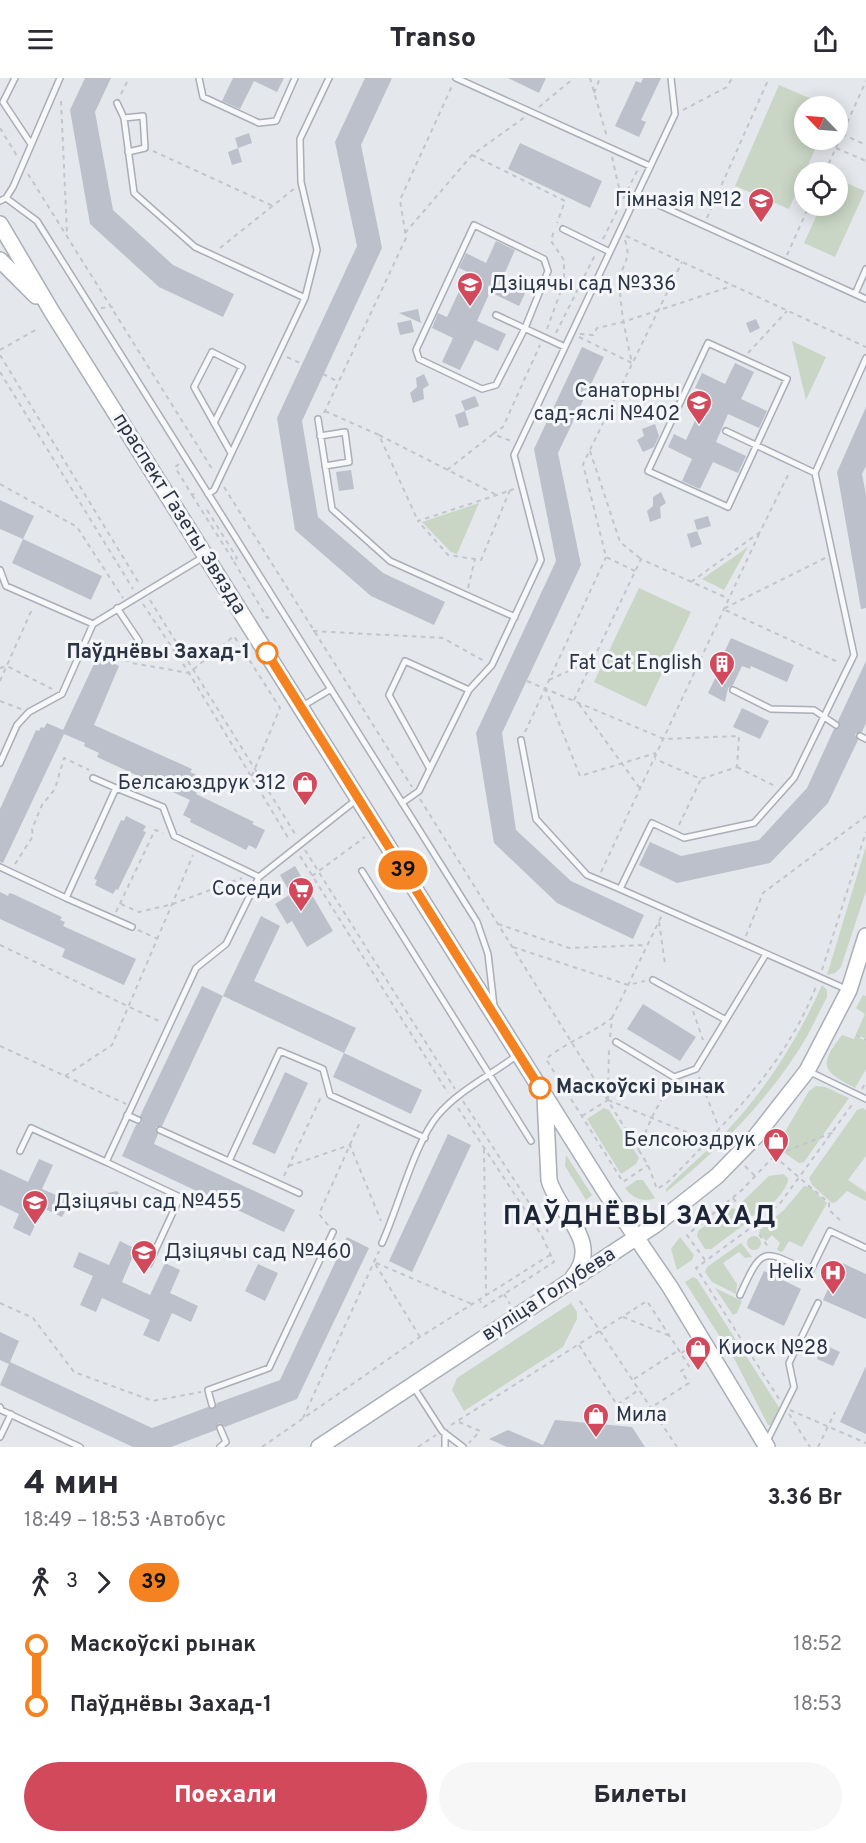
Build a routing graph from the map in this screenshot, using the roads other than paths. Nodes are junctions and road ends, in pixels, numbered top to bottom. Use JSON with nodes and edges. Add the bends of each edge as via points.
{"nodes":[{"id":1,"x":15,"y":78,"type":"edge"},
{"id":2,"x":59,"y":78,"type":"edge"},
{"id":3,"x":199,"y":78,"type":"edge"},
{"id":4,"x":295,"y":78,"type":"edge"},
{"id":5,"x":329,"y":78,"type":"edge"},
{"id":6,"x":456,"y":78,"type":"edge"},
{"id":7,"x":670,"y":78,"type":"edge"},
{"id":8,"x":117,"y":103,"type":"road end"},
{"id":9,"x":124,"y":118,"type":"junction"},
{"id":10,"x":31,"y":144,"type":"junction"},
{"id":11,"x":129,"y":152,"type":"junction"},
{"id":12,"x":650,"y":166,"type":"junction"},
{"id":13,"x":637,"y":195,"type":"junction"},
{"id":14,"x":3,"y":200,"type":"edge"},
{"id":15,"x":0,"y":224,"type":"edge"},
{"id":16,"x":563,"y":229,"type":"dead end"},
{"id":17,"x":610,"y":252,"type":"junction"},
{"id":18,"x":0,"y":260,"type":"edge"},
{"id":19,"x":866,"y":269,"type":"edge"},
{"id":20,"x":855,"y":294,"type":"junction"},
{"id":21,"x":305,"y":298,"type":"junction"},
{"id":22,"x":866,"y":299,"type":"edge"},
{"id":23,"x":52,"y":312,"type":"junction"},
{"id":24,"x":496,"y":315,"type":"dead end"},
{"id":25,"x":525,"y":328,"type":"junction"},
{"id":26,"x":565,"y":347,"type":"junction"},
{"id":27,"x":866,"y":358,"type":"edge"},
{"id":28,"x":318,"y":422,"type":"road end"},
{"id":29,"x":214,"y":423,"type":"junction"},
{"id":30,"x":726,"y":431,"type":"dead end"},
{"id":31,"x":320,"y":436,"type":"junction"},
{"id":32,"x":758,"y":446,"type":"junction"},
{"id":33,"x":231,"y":453,"type":"junction"},
{"id":34,"x":325,"y":466,"type":"junction"},
{"id":35,"x":815,"y":473,"type":"junction"},
{"id":36,"x":208,"y":494,"type":"junction"},
{"id":37,"x":206,"y":555,"type":"junction"},
{"id":38,"x":0,"y":570,"type":"edge"},
{"id":39,"x":117,"y":608,"type":"junction"},
{"id":40,"x":514,"y":617,"type":"junction"},
{"id":41,"x":93,"y":624,"type":"junction"},
{"id":42,"x":139,"y":641,"type":"dead end"},
{"id":43,"x":331,"y":689,"type":"junction"},
{"id":44,"x":469,"y":690,"type":"junction"},
{"id":45,"x":733,"y":690,"type":"dead end"},
{"id":46,"x":301,"y":707,"type":"junction"},
{"id":47,"x":824,"y":716,"type":"junction"},
{"id":48,"x":836,"y":725,"type":"dead end"},
{"id":49,"x":860,"y":736,"type":"dead end"},
{"id":50,"x":866,"y":739,"type":"edge"},
{"id":51,"x":521,"y":740,"type":"road end"},
{"id":52,"x":0,"y":763,"type":"edge"},
{"id":53,"x":430,"y":769,"type":"junction"},
{"id":54,"x":94,"y":775,"type":"road end"},
{"id":55,"x":116,"y":788,"type":"junction"},
{"id":56,"x":358,"y":799,"type":"junction"},
{"id":57,"x":402,"y":803,"type":"junction"},
{"id":58,"x":0,"y":867,"type":"edge"},
{"id":59,"x":362,"y":871,"type":"dead end"},
{"id":60,"x":259,"y":877,"type":"junction"},
{"id":61,"x":620,"y":889,"type":"junction"},
{"id":62,"x":66,"y":898,"type":"junction"},
{"id":63,"x":132,"y":927,"type":"road end"},
{"id":64,"x":866,"y":936,"type":"edge"},
{"id":65,"x":766,"y":954,"type":"junction"},
{"id":66,"x":654,"y":980,"type":"dead end"},
{"id":67,"x":849,"y":990,"type":"junction"},
{"id":68,"x":495,"y":1016,"type":"junction"},
{"id":69,"x":726,"y":1020,"type":"junction"},
{"id":70,"x":616,"y":1042,"type":"dead end"},
{"id":71,"x":519,"y":1054,"type":"junction"},
{"id":72,"x":807,"y":1071,"type":"junction"},
{"id":73,"x":490,"y":1076,"type":"junction"},
{"id":74,"x":545,"y":1097,"type":"junction"},
{"id":75,"x":866,"y":1100,"type":"edge"},
{"id":76,"x":127,"y":1115,"type":"junction"},
{"id":77,"x":138,"y":1120,"type":"dead end"},
{"id":78,"x":160,"y":1130,"type":"dead end"},
{"id":79,"x":425,"y":1138,"type":"junction"},
{"id":80,"x":531,"y":1141,"type":"dead end"},
{"id":81,"x":20,"y":1151,"type":"dead end"},
{"id":82,"x":229,"y":1161,"type":"junction"},
{"id":83,"x":106,"y":1162,"type":"junction"},
{"id":84,"x":299,"y":1193,"type":"dead end"},
{"id":85,"x":333,"y":1232,"type":"road end"},
{"id":86,"x":637,"y":1237,"type":"junction"},
{"id":87,"x":382,"y":1243,"type":"road end"},
{"id":88,"x":866,"y":1248,"type":"edge"},
{"id":89,"x":149,"y":1264,"type":"dead end"},
{"id":90,"x":567,"y":1282,"type":"junction"},
{"id":91,"x":740,"y":1295,"type":"dead end"},
{"id":92,"x":818,"y":1303,"type":"dead end"},
{"id":93,"x":412,"y":1384,"type":"junction"},
{"id":94,"x":212,"y":1405,"type":"dead end"},
{"id":95,"x":0,"y":1407,"type":"edge"},
{"id":96,"x":11,"y":1414,"type":"junction"},
{"id":97,"x":220,"y":1428,"type":"dead end"},
{"id":98,"x":444,"y":1432,"type":"junction"},
{"id":99,"x":0,"y":1437,"type":"edge"},
{"id":100,"x":766,"y":1446,"type":"edge"},
{"id":101,"x":80,"y":1447,"type":"edge"},
{"id":102,"x":220,"y":1447,"type":"edge"},
{"id":103,"x":318,"y":1447,"type":"edge"},
{"id":104,"x":445,"y":1447,"type":"edge"},
{"id":105,"x":464,"y":1447,"type":"edge"}],
"edges":[{"from":1,"to":10,"type":"lane","via":[[3,102]]},
{"from":2,"to":10,"type":"lane"},
{"from":3,"to":4,"type":"lane","via":[[203,96],[259,123],[276,122]]},
{"from":5,"to":21,"type":"lane","via":[[300,139],[301,182],[316,250]]},
{"from":6,"to":12,"type":"lane"},
{"from":7,"to":12,"type":"lane","via":[[675,114]]},
{"from":8,"to":9,"type":"lane"},
{"from":9,"to":11,"type":"lane"},
{"from":9,"to":11,"type":"lane","via":[[143,116],[145,148]]},
{"from":10,"to":14,"type":"lane"},
{"from":11,"to":21,"type":"lane","via":[[134,193],[195,247]]},
{"from":12,"to":13,"type":"lane"},
{"from":13,"to":17,"type":"lane"},
{"from":13,"to":20,"type":"lane"},
{"from":14,"to":36,"type":"lane","via":[[37,221]]},
{"from":15,"to":23,"type":"main road","name":"праспект Газеты Звязда"},
{"from":16,"to":17,"type":"lane"},
{"from":17,"to":26,"type":"lane"},
{"from":18,"to":23,"type":"main road","name":"праспект Газеты Звязда"},
{"from":19,"to":20,"type":"lane"},
{"from":20,"to":22,"type":"lane"},
{"from":21,"to":33,"type":"lane"},
{"from":23,"to":37,"type":"main road","name":"праспект Газеты Звязда"},
{"from":24,"to":25,"type":"lane"},
{"from":25,"to":25,"type":"lane","via":[[548,271],[544,259],[474,225],[416,350],[419,358],[482,389],[496,385]]},
{"from":25,"to":26,"type":"lane"},
{"from":26,"to":40,"type":"lane","via":[[514,455],[541,560]]},
{"from":27,"to":35,"type":"lane"},
{"from":28,"to":31,"type":"lane"},
{"from":29,"to":29,"type":"lane","via":[[194,387],[212,352],[242,367]]},
{"from":29,"to":33,"type":"lane"},
{"from":30,"to":32,"type":"lane"},
{"from":31,"to":34,"type":"lane"},
{"from":31,"to":34,"type":"lane","via":[[345,432],[349,462]]},
{"from":32,"to":32,"type":"lane","via":[[787,379],[708,343],[648,471],[728,507]]},
{"from":32,"to":35,"type":"lane"},
{"from":33,"to":36,"type":"lane","via":[[214,490]]},
{"from":34,"to":40,"type":"lane","via":[[332,509],[390,561]]},
{"from":35,"to":47,"type":"lane","via":[[854,655]]},
{"from":36,"to":43,"type":"lane"},
{"from":37,"to":39,"type":"lane"},
{"from":37,"to":46,"type":"main road","name":"праспект Газеты Звязда"},
{"from":38,"to":41,"type":"lane","via":[[6,586]]},
{"from":39,"to":41,"type":"lane"},
{"from":39,"to":42,"type":"lane"},
{"from":40,"to":44,"type":"lane","via":[[492,665]]},
{"from":41,"to":52,"type":"lane","via":[[62,694],[29,712],[17,725]]},
{"from":43,"to":46,"type":"lane"},
{"from":43,"to":57,"type":"lane"},
{"from":44,"to":53,"type":"lane"},
{"from":44,"to":53,"type":"lane","via":[[405,661],[389,695]]},
{"from":45,"to":47,"type":"lane","via":[[771,709],[814,710]]},
{"from":46,"to":56,"type":"main road","name":"праспект Газеты Звязда"},
{"from":47,"to":48,"type":"lane"},
{"from":47,"to":61,"type":"lane","via":[[794,778],[754,823],[684,838],[651,823]]},
{"from":49,"to":50,"type":"lane"},
{"from":51,"to":61,"type":"lane","via":[[536,819],[587,875]]},
{"from":53,"to":57,"type":"lane","via":[[417,794]]},
{"from":54,"to":55,"type":"lane"},
{"from":55,"to":60,"type":"lane","via":[[163,807],[174,836]]},
{"from":55,"to":62,"type":"lane"},
{"from":56,"to":60,"type":"lane"},
{"from":56,"to":68,"type":"main road","name":"праспект Газеты Звязда"},
{"from":57,"to":68,"type":"lane","via":[[480,927],[489,960]]},
{"from":58,"to":62,"type":"lane"},
{"from":59,"to":73,"type":"lane"},
{"from":60,"to":76,"type":"lane","via":[[226,944],[196,968]]},
{"from":61,"to":65,"type":"lane"},
{"from":62,"to":63,"type":"lane"},
{"from":64,"to":67,"type":"main road","name":"вуліца Голубева"},
{"from":65,"to":67,"type":"lane"},
{"from":65,"to":69,"type":"lane"},
{"from":66,"to":69,"type":"lane"},
{"from":67,"to":72,"type":"main road","name":"вуліца Голубева"},
{"from":68,"to":71,"type":"main road","name":"праспект Газеты Звязда"},
{"from":69,"to":70,"type":"lane","via":[[696,1069],[674,1077]]},
{"from":71,"to":73,"type":"lane"},
{"from":71,"to":74,"type":"main road","name":"праспект Газеты Звязда"},
{"from":72,"to":75,"type":"lane"},
{"from":72,"to":86,"type":"main road","name":"вуліца Голубева","via":[[737,1157],[697,1194]]},
{"from":73,"to":79,"type":"lane","via":[[453,1101],[436,1118]]},
{"from":73,"to":80,"type":"lane"},
{"from":74,"to":86,"type":"main road","name":"праспект Газеты Звязда"},
{"from":74,"to":90,"type":"main road","via":[[549,1179],[584,1249],[580,1266]]},
{"from":76,"to":77,"type":"lane"},
{"from":76,"to":83,"type":"lane"},
{"from":78,"to":82,"type":"lane"},
{"from":79,"to":82,"type":"lane","via":[[330,1095],[323,1069],[280,1051]]},
{"from":79,"to":87,"type":"lane"},
{"from":81,"to":83,"type":"lane","via":[[31,1128]]},
{"from":82,"to":84,"type":"lane"},
{"from":83,"to":89,"type":"lane","via":[[180,1197]]},
{"from":85,"to":94,"type":"lane","via":[[269,1368],[208,1390]]},
{"from":86,"to":90,"type":"main road","name":"вуліца Голубева"},
{"from":86,"to":100,"type":"main road","name":"праспект Газеты Звязда"},
{"from":88,"to":91,"type":"lane","via":[[830,1231],[810,1272],[766,1254],[755,1262]]},
{"from":90,"to":93,"type":"main road","name":"вуліца Голубева"},
{"from":92,"to":100,"type":"lane","via":[[789,1364],[794,1387]]},
{"from":93,"to":98,"type":"lane"},
{"from":93,"to":103,"type":"main road","name":"вуліца Голубева"},
{"from":95,"to":96,"type":"lane"},
{"from":96,"to":99,"type":"lane"},
{"from":96,"to":101,"type":"lane"},
{"from":97,"to":102,"type":"lane","via":[[226,1442]]},
{"from":98,"to":104,"type":"lane"},
{"from":98,"to":105,"type":"lane"}]}
